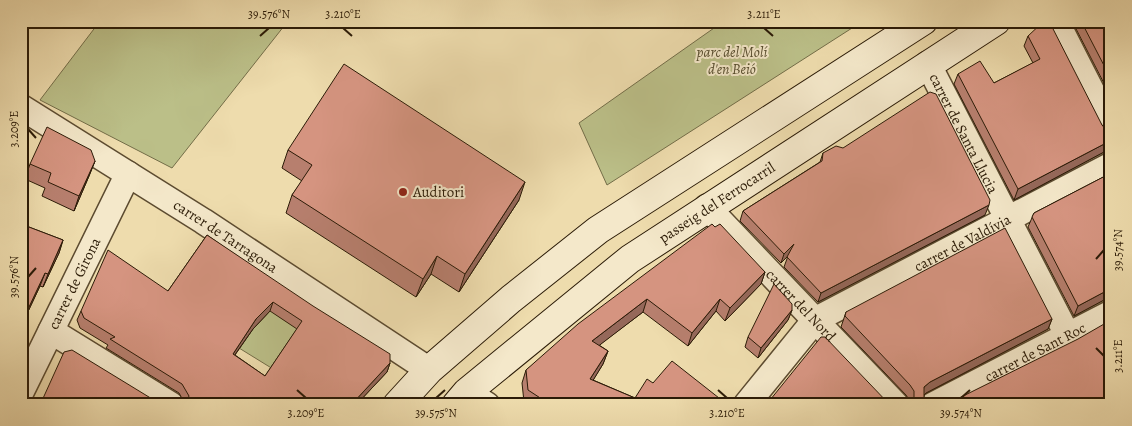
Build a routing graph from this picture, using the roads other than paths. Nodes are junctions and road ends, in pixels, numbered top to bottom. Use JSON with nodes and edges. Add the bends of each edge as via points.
{"nodes":[{"id":1,"x":923,"y":21,"type":"edge"},
{"id":2,"x":996,"y":21,"type":"edge"},
{"id":3,"x":1056,"y":21,"type":"edge"},
{"id":4,"x":928,"y":64,"type":"junction"},
{"id":5,"x":21,"y":107,"type":"edge"},
{"id":6,"x":1111,"y":129,"type":"edge"},
{"id":7,"x":1111,"y":165,"type":"edge"},
{"id":8,"x":128,"y":174,"type":"junction"},
{"id":9,"x":707,"y":207,"type":"junction"},
{"id":10,"x":1008,"y":220,"type":"junction"},
{"id":11,"x":1111,"y":313,"type":"edge"},
{"id":12,"x":815,"y":320,"type":"junction"},
{"id":13,"x":51,"y":331,"type":"junction"},
{"id":14,"x":1068,"y":336,"type":"junction"},
{"id":15,"x":429,"y":370,"type":"junction"},
{"id":16,"x":21,"y":392,"type":"edge"},
{"id":17,"x":470,"y":401,"type":"edge"},
{"id":18,"x":171,"y":405,"type":"edge"},
{"id":19,"x":397,"y":405,"type":"edge"},
{"id":20,"x":746,"y":405,"type":"edge"},
{"id":21,"x":896,"y":405,"type":"edge"},
{"id":22,"x":933,"y":405,"type":"edge"}],
"edges":[{"from":1,"to":15,"type":"main road","via":[[598,230]]},
{"from":2,"to":4,"type":"main road","name":"passeig del Ferrocarril"},
{"from":3,"to":6,"type":"street"},
{"from":4,"to":9,"type":"main road","name":"passeig del Ferrocarril"},
{"from":4,"to":10,"type":"street","name":"carrer de Santa Llucia"},
{"from":5,"to":8,"type":"street","name":"carrer de Tarragona"},
{"from":7,"to":10,"type":"street","name":"carrer de Valdívia"},
{"from":8,"to":13,"type":"street","name":"carrer de Girona"},
{"from":8,"to":15,"type":"street","name":"carrer de Tarragona"},
{"from":9,"to":12,"type":"street","name":"carrer del Nord"},
{"from":9,"to":17,"type":"main road","name":"passeig del Ferrocarril","via":[[630,259]]},
{"from":10,"to":12,"type":"street","name":"carrer de Valdívia"},
{"from":10,"to":14,"type":"street","name":"carrer de Santa Llucia"},
{"from":11,"to":14,"type":"street","name":"carrer de Sant Roc"},
{"from":12,"to":20,"type":"street"},
{"from":12,"to":21,"type":"street","name":"carrer del Nord"},
{"from":13,"to":16,"type":"street","name":"carrer de Girona"},
{"from":13,"to":18,"type":"street"},
{"from":14,"to":22,"type":"street","name":"carrer de Sant Roc"},
{"from":15,"to":19,"type":"main road"}]}
